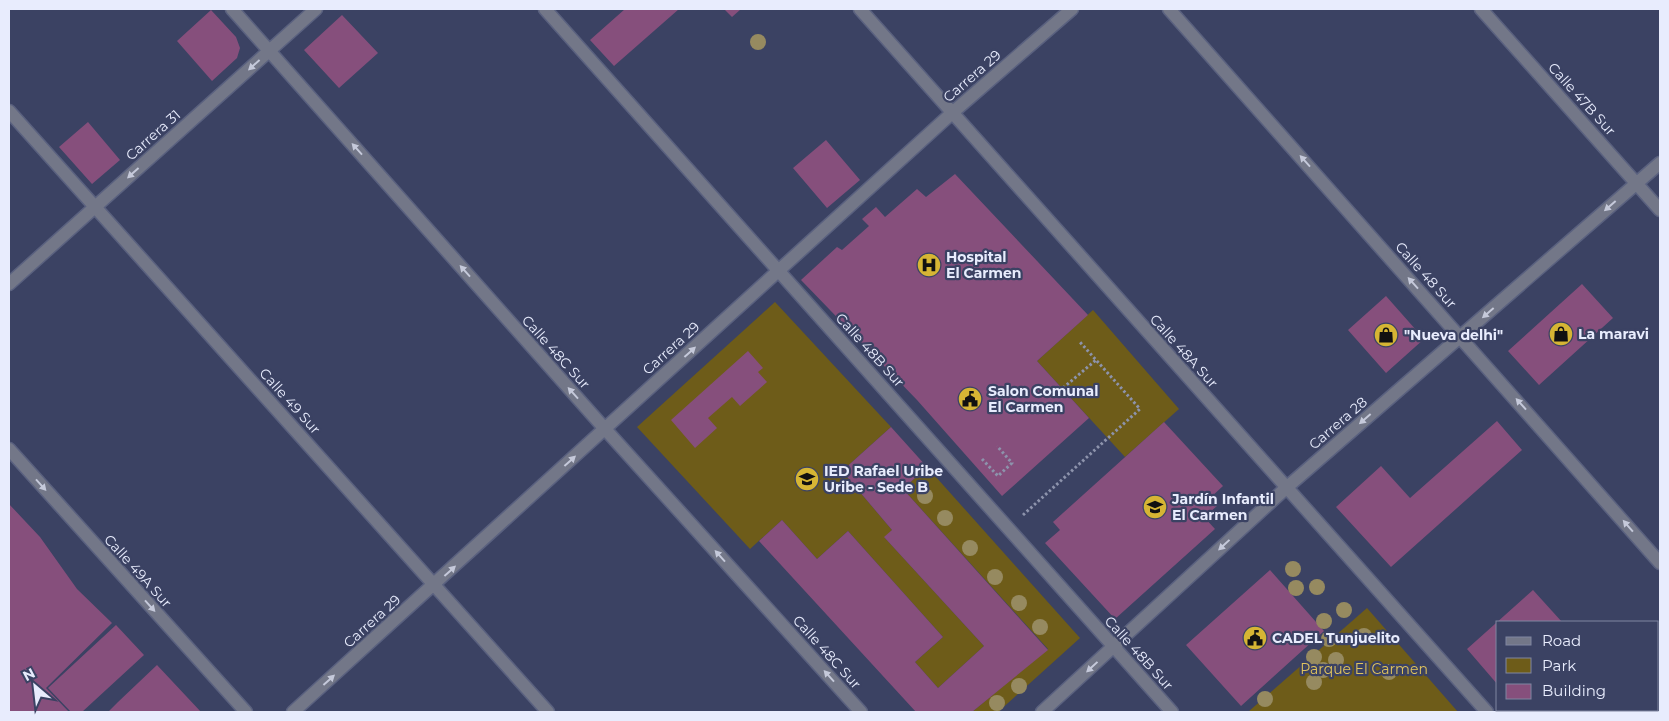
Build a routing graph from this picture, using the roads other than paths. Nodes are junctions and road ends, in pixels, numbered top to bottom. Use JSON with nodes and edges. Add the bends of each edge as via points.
{"nodes":[{"id":1,"x":232,"y":9,"type":"edge"},
{"id":2,"x":316,"y":9,"type":"edge"},
{"id":3,"x":545,"y":9,"type":"edge"},
{"id":4,"x":860,"y":9,"type":"edge"},
{"id":5,"x":1072,"y":9,"type":"edge"},
{"id":6,"x":1169,"y":9,"type":"edge"},
{"id":7,"x":1481,"y":9,"type":"edge"},
{"id":8,"x":269,"y":51,"type":"junction"},
{"id":9,"x":9,"y":110,"type":"edge"},
{"id":10,"x":952,"y":113,"type":"junction"},
{"id":11,"x":1660,"y":163,"type":"edge"},
{"id":12,"x":1637,"y":183,"type":"junction"},
{"id":13,"x":95,"y":207,"type":"junction"},
{"id":14,"x":1660,"y":210,"type":"edge"},
{"id":15,"x":779,"y":271,"type":"junction"},
{"id":16,"x":9,"y":284,"type":"edge"},
{"id":17,"x":1461,"y":336,"type":"junction"},
{"id":18,"x":605,"y":429,"type":"junction"},
{"id":19,"x":9,"y":449,"type":"edge"},
{"id":20,"x":1286,"y":488,"type":"junction"},
{"id":21,"x":1660,"y":563,"type":"edge"},
{"id":22,"x":434,"y":585,"type":"junction"},
{"id":23,"x":1113,"y":647,"type":"junction"},
{"id":24,"x":246,"y":712,"type":"edge"},
{"id":25,"x":293,"y":712,"type":"edge"},
{"id":26,"x":548,"y":712,"type":"edge"},
{"id":27,"x":862,"y":712,"type":"edge"},
{"id":28,"x":1042,"y":712,"type":"edge"},
{"id":29,"x":1172,"y":712,"type":"edge"},
{"id":30,"x":1487,"y":712,"type":"edge"}],
"edges":[{"from":1,"to":8,"type":"street","name":"Calle 48C Sur"},
{"from":2,"to":8,"type":"street","name":"Carrera 31"},
{"from":3,"to":15,"type":"street","name":"Calle 48B Sur"},
{"from":4,"to":10,"type":"street","name":"Calle 48A Sur"},
{"from":5,"to":10,"type":"street","name":"Carrera 29"},
{"from":17,"to":6,"type":"street","name":"Calle 48 Sur","one_way":true},
{"from":7,"to":12,"type":"street","name":"Calle 47B Sur"},
{"from":8,"to":13,"type":"street","name":"Carrera 31","one_way":true},
{"from":18,"to":8,"type":"street","name":"Calle 48C Sur","one_way":true},
{"from":9,"to":13,"type":"street","name":"Calle 49 Sur"},
{"from":10,"to":15,"type":"street","name":"Carrera 29"},
{"from":10,"to":20,"type":"street","name":"Calle 48A Sur"},
{"from":11,"to":12,"type":"street","name":"Carrera 28"},
{"from":12,"to":14,"type":"street","name":"Calle 47B Sur"},
{"from":12,"to":17,"type":"street","name":"Carrera 28","one_way":true},
{"from":13,"to":16,"type":"street","name":"Carrera 31"},
{"from":13,"to":22,"type":"street","name":"Calle 49 Sur"},
{"from":18,"to":15,"type":"street","name":"Carrera 29","one_way":true},
{"from":15,"to":23,"type":"street","name":"Calle 48B Sur"},
{"from":17,"to":20,"type":"street","name":"Carrera 28","one_way":true},
{"from":21,"to":17,"type":"street","name":"Calle 48 Sur","one_way":true},
{"from":22,"to":18,"type":"street","name":"Carrera 29","one_way":true},
{"from":27,"to":18,"type":"street","name":"Calle 48C Sur","one_way":true},
{"from":19,"to":24,"type":"street","name":"Calle 49A Sur","one_way":true},
{"from":20,"to":23,"type":"street","name":"Carrera 28","one_way":true},
{"from":20,"to":30,"type":"street","name":"Calle 48A Sur"},
{"from":25,"to":22,"type":"street","name":"Carrera 29","one_way":true},
{"from":22,"to":26,"type":"street","name":"Calle 49 Sur"},
{"from":23,"to":28,"type":"street","name":"Carrera 28","one_way":true},
{"from":23,"to":29,"type":"street","name":"Calle 48B Sur"}]}
